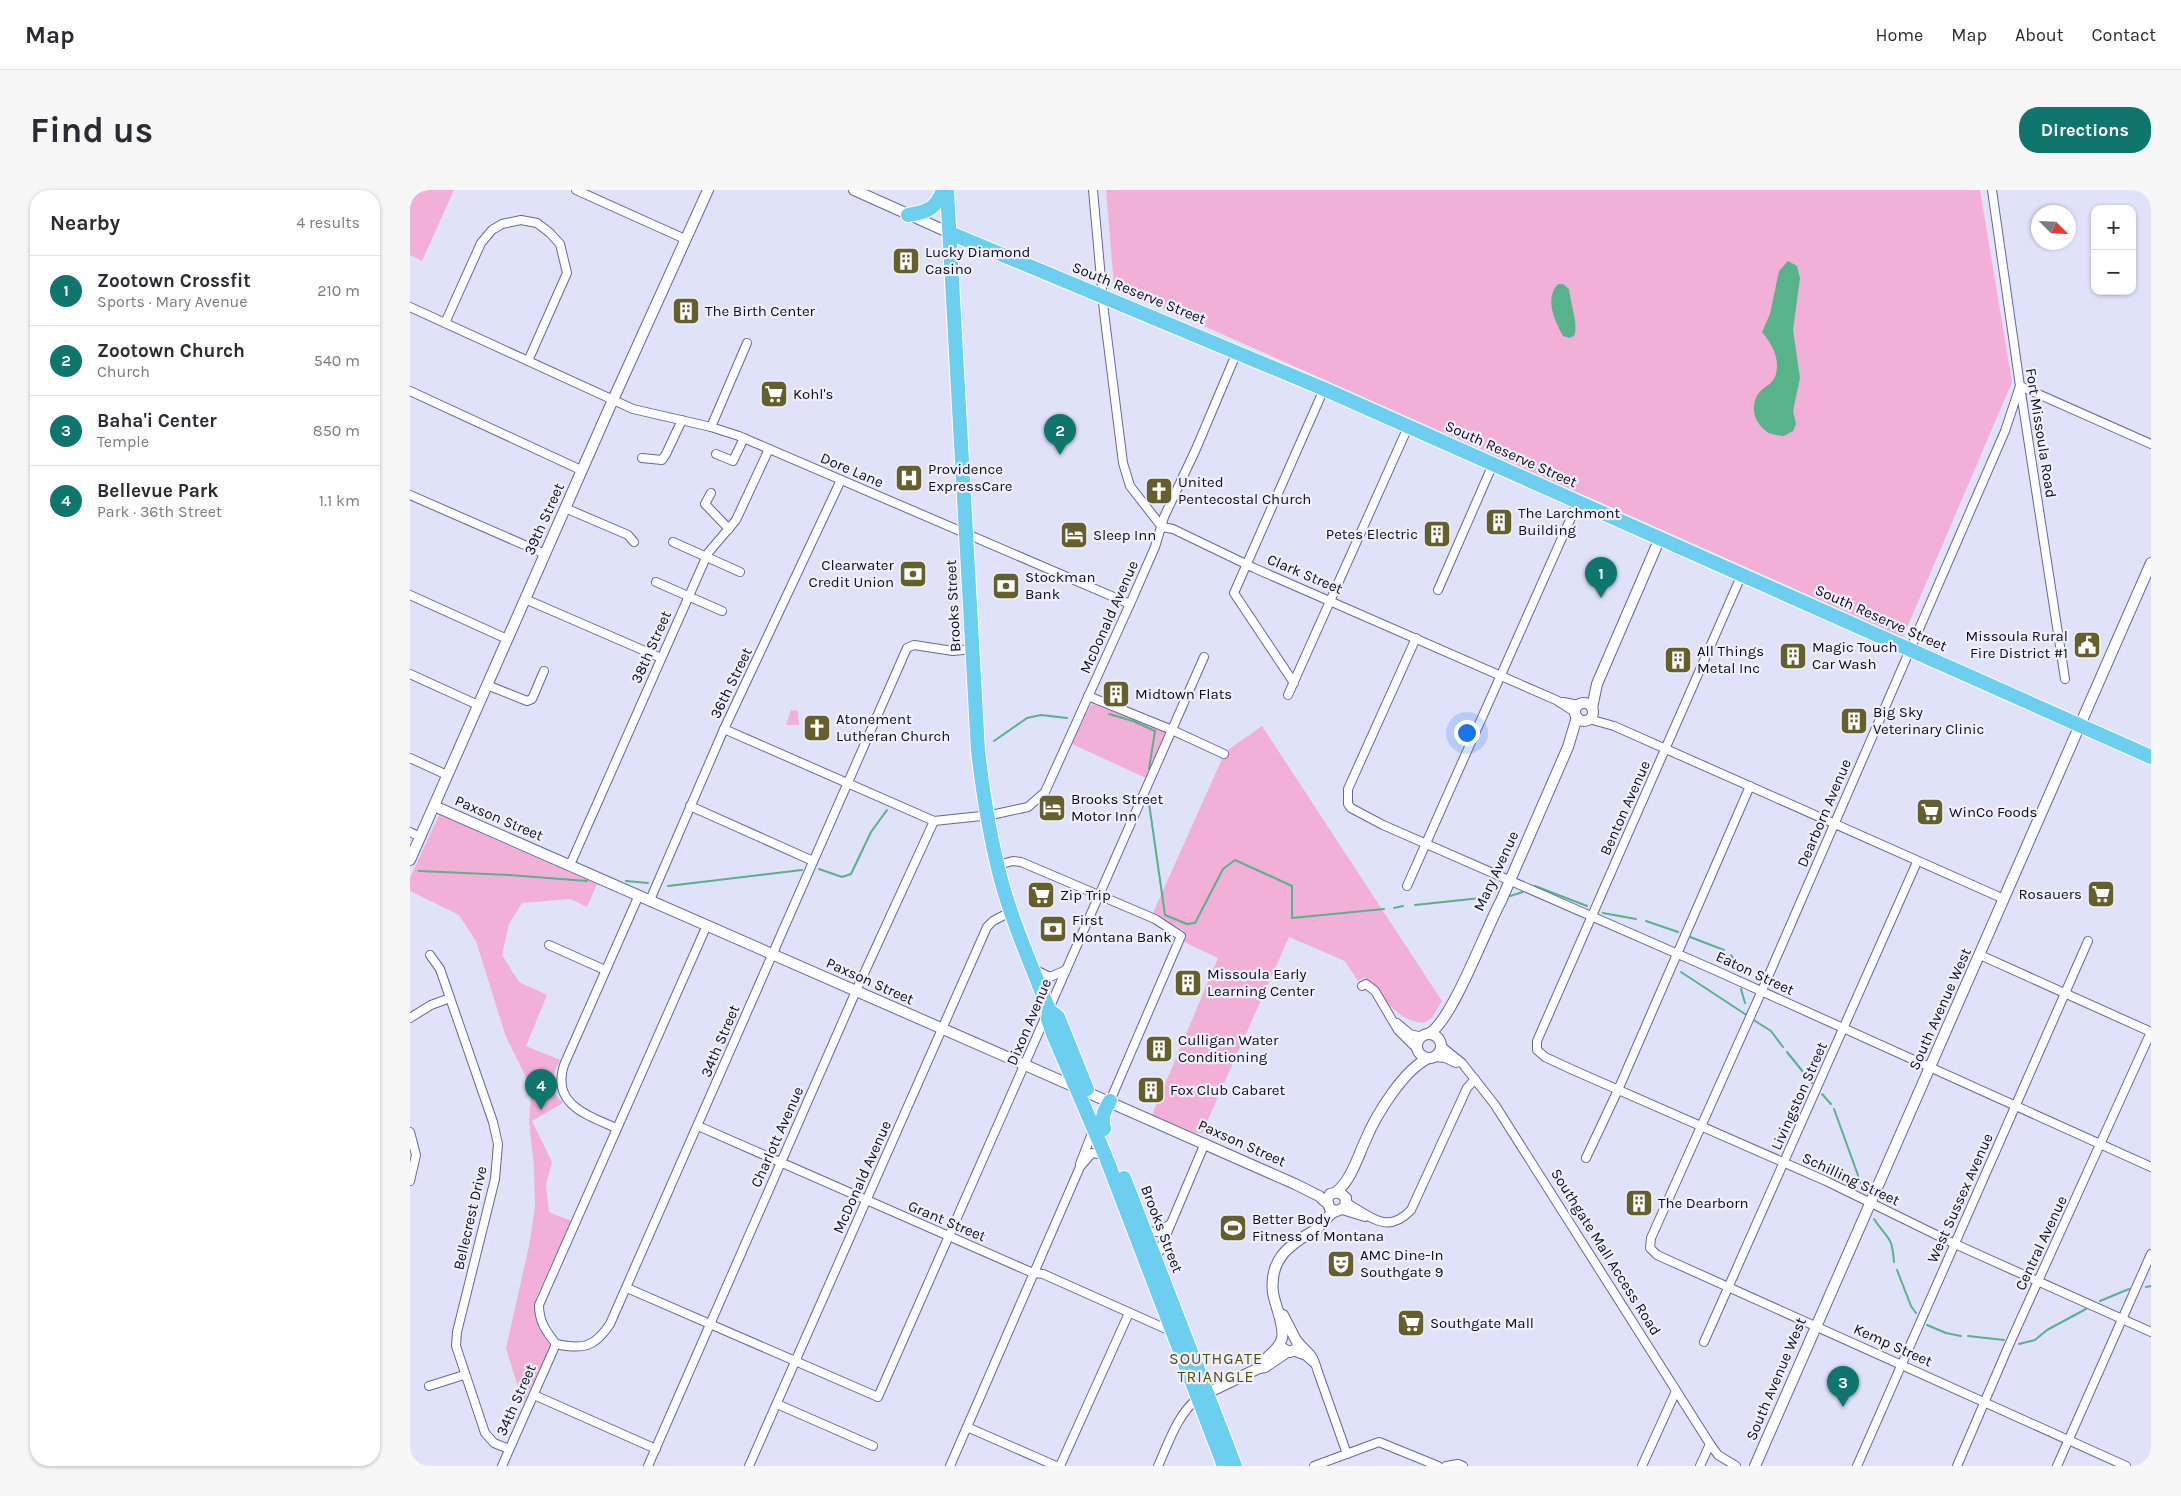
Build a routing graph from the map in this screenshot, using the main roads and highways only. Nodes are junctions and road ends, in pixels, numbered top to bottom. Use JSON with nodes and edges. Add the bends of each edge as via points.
{"nodes":[{"id":1,"x":943,"y":190,"type":"edge"},
{"id":2,"x":947,"y":190,"type":"edge"},
{"id":3,"x":908,"y":215,"type":"road end"},
{"id":4,"x":950,"y":233,"type":"junction"},
{"id":5,"x":2151,"y":757,"type":"edge"},
{"id":6,"x":1110,"y":1101,"type":"road end"},
{"id":7,"x":1099,"y":1129,"type":"junction"},
{"id":8,"x":1180,"y":1335,"type":"junction"},
{"id":9,"x":1202,"y":1395,"type":"junction"},
{"id":10,"x":1224,"y":1466,"type":"edge"},
{"id":11,"x":1235,"y":1466,"type":"edge"}],
"edges":[{"from":1,"to":3,"type":"highway","via":[[931,210]]},
{"from":2,"to":4,"type":"highway","name":"Brooks Street"},
{"from":4,"to":5,"type":"highway","name":"South Reserve Street","via":[[1324,389]]},
{"from":4,"to":7,"type":"highway","name":"Brooks Street","via":[[978,751],[988,815],[998,866],[1012,911],[1049,1010],[1058,1017]]},
{"from":6,"to":7,"type":"highway"},
{"from":7,"to":8,"type":"highway","name":"Brooks Street","via":[[1156,1259]]},
{"from":7,"to":8,"type":"highway","name":"Brooks Street","via":[[1105,1155]]},
{"from":8,"to":9,"type":"highway","name":"Brooks Street"},
{"from":9,"to":10,"type":"highway","name":"Brooks Street"},
{"from":9,"to":11,"type":"highway","name":"Brooks Street"}]}
